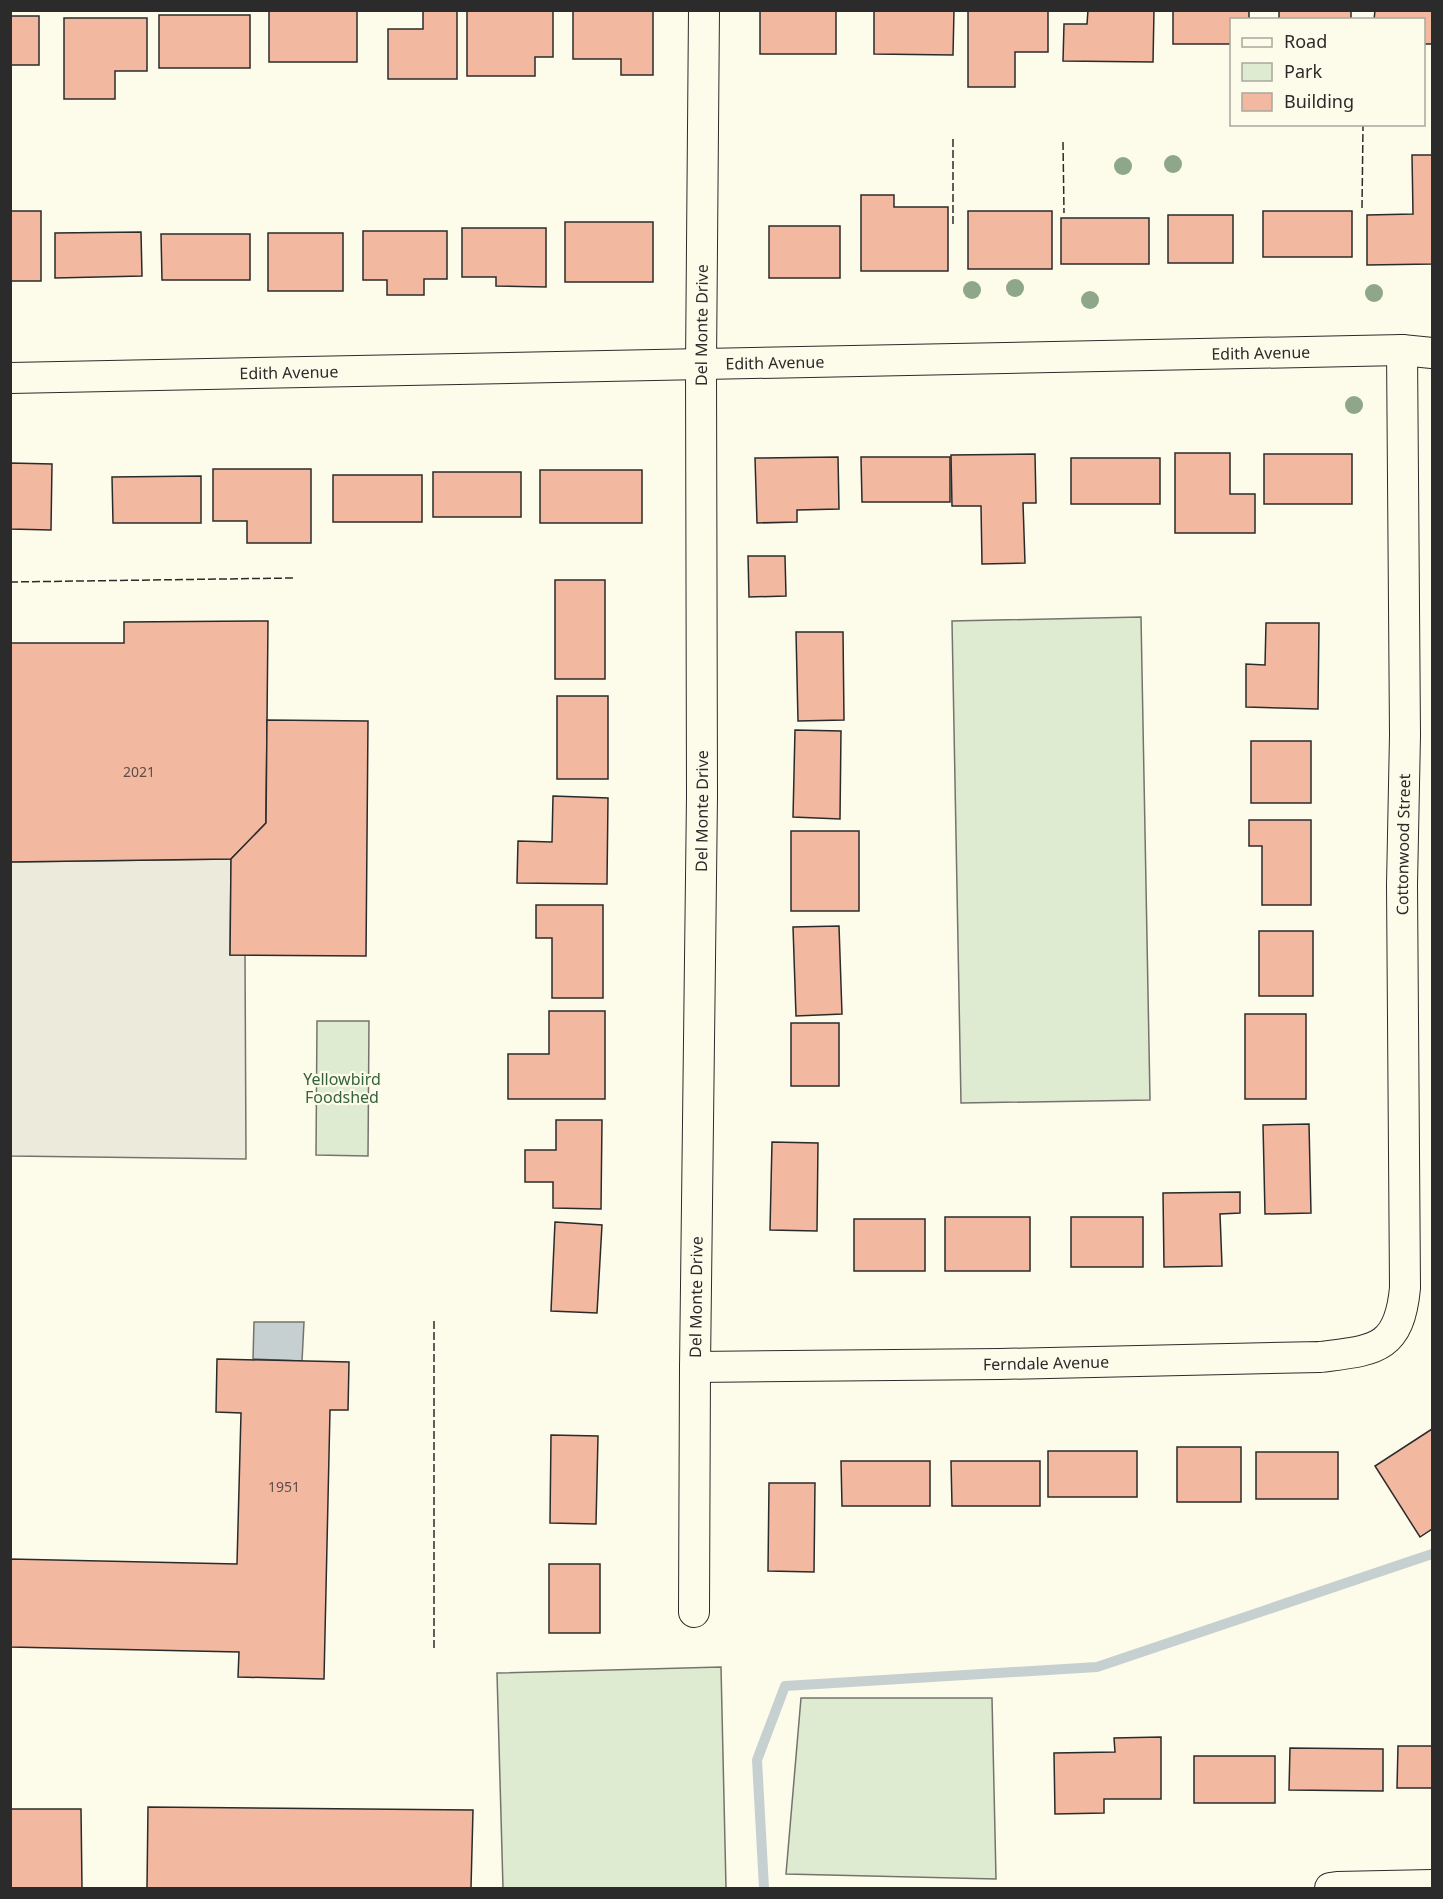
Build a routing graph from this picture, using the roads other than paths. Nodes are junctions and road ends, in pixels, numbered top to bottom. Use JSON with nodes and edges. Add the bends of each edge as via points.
{"nodes":[{"id":1,"x":704,"y":10,"type":"edge"},
{"id":2,"x":1402,"y":351,"type":"junction"},
{"id":3,"x":1432,"y":352,"type":"edge"},
{"id":4,"x":701,"y":365,"type":"junction"},
{"id":5,"x":10,"y":378,"type":"edge"},
{"id":6,"x":1390,"y":1334,"type":"joint"},
{"id":7,"x":695,"y":1367,"type":"junction"},
{"id":8,"x":694,"y":1612,"type":"dead end"},
{"id":9,"x":1432,"y":1885,"type":"edge"},
{"id":10,"x":1330,"y":1888,"type":"edge"}],
"edges":[{"from":1,"to":4,"type":"street","name":"Del Monte Drive"},
{"from":2,"to":3,"type":"street","name":"Edith Avenue"},
{"from":2,"to":4,"type":"street","name":"Edith Avenue"},
{"from":2,"to":6,"type":"street","name":"Cottonwood Street","via":[[1405,1288],[1399,1320]]},
{"from":4,"to":5,"type":"street","name":"Edith Avenue"},
{"from":4,"to":7,"type":"street","name":"Del Monte Drive","via":[[702,796]]},
{"from":6,"to":7,"type":"street","name":"Ferndale Avenue","via":[[1367,1351],[1320,1357]]},
{"from":7,"to":8,"type":"street","name":"Del Monte Drive"},
{"from":9,"to":10,"type":"street"}]}
